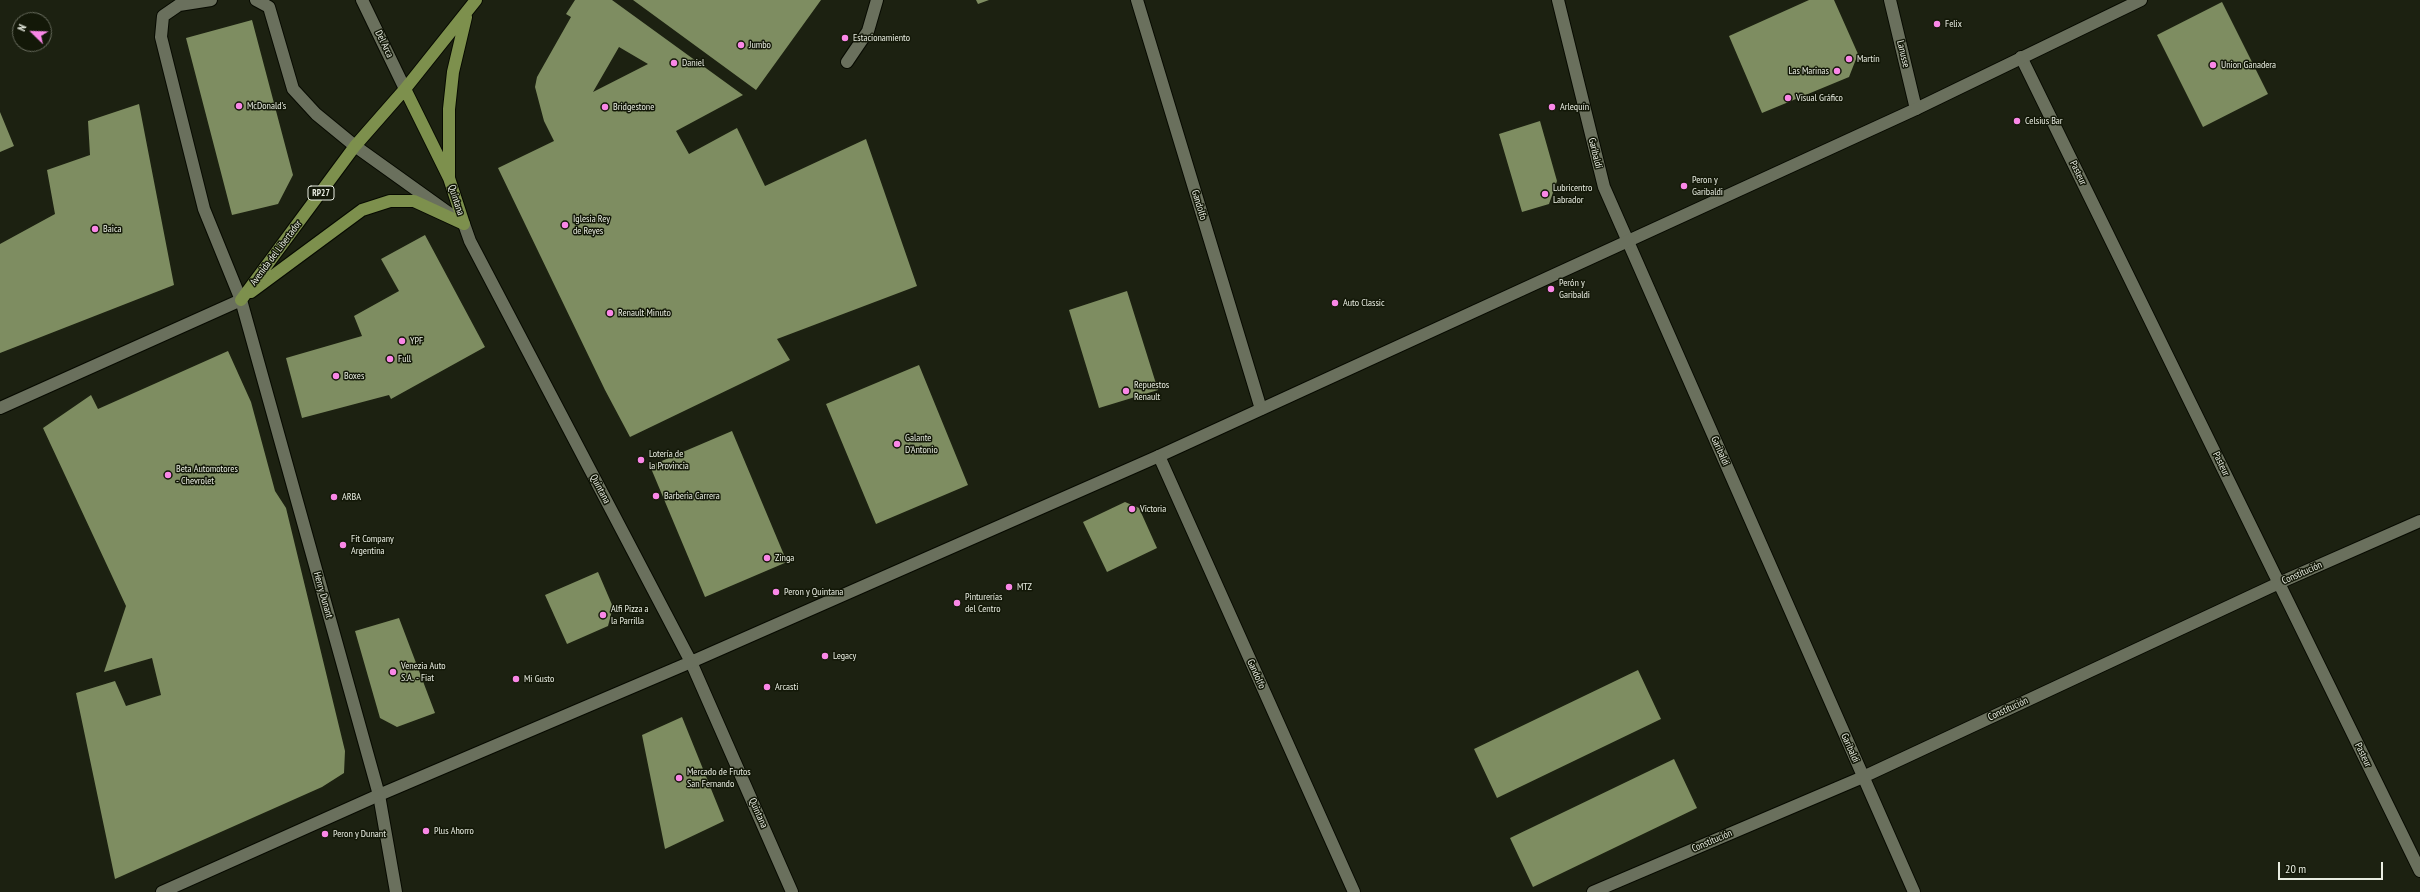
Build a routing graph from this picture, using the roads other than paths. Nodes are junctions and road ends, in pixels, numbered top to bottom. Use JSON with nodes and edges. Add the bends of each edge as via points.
{"nodes":[{"id":1,"x":211,"y":0,"type":"edge"},
{"id":2,"x":256,"y":0,"type":"edge"},
{"id":3,"x":362,"y":0,"type":"edge"},
{"id":4,"x":476,"y":0,"type":"edge"},
{"id":5,"x":877,"y":0,"type":"edge"},
{"id":6,"x":1137,"y":0,"type":"edge"},
{"id":7,"x":1558,"y":0,"type":"edge"},
{"id":8,"x":1890,"y":0,"type":"edge"},
{"id":9,"x":2141,"y":0,"type":"edge"},
{"id":10,"x":468,"y":12,"type":"junction"},
{"id":11,"x":2021,"y":57,"type":"junction"},
{"id":12,"x":847,"y":62,"type":"dead end"},
{"id":13,"x":405,"y":89,"type":"junction"},
{"id":14,"x":1916,"y":109,"type":"junction"},
{"id":15,"x":356,"y":146,"type":"junction"},
{"id":16,"x":449,"y":178,"type":"junction"},
{"id":17,"x":464,"y":224,"type":"junction"},
{"id":18,"x":1628,"y":241,"type":"junction"},
{"id":19,"x":241,"y":300,"type":"junction"},
{"id":20,"x":0,"y":408,"type":"edge"},
{"id":21,"x":1261,"y":409,"type":"junction"},
{"id":22,"x":1158,"y":456,"type":"junction"},
{"id":23,"x":2420,"y":521,"type":"edge"},
{"id":24,"x":2279,"y":583,"type":"junction"},
{"id":25,"x":691,"y":662,"type":"junction"},
{"id":26,"x":1863,"y":776,"type":"junction"},
{"id":27,"x":379,"y":795,"type":"junction"},
{"id":28,"x":2420,"y":871,"type":"edge"},
{"id":29,"x":162,"y":892,"type":"edge"},
{"id":30,"x":396,"y":892,"type":"edge"},
{"id":31,"x":792,"y":892,"type":"edge"},
{"id":32,"x":1354,"y":892,"type":"edge"},
{"id":33,"x":1593,"y":892,"type":"edge"},
{"id":34,"x":1914,"y":892,"type":"edge"}],
"edges":[{"from":1,"to":19,"type":"street","name":"Henry Dunant","via":[[179,5],[163,16],[161,37],[204,209]]},
{"from":2,"to":15,"type":"street","via":[[268,7],[293,89],[316,114]]},
{"from":3,"to":13,"type":"street","name":"Del Arca"},
{"from":4,"to":10,"type":"main road","name":"Avenida del Libertador","number":"RP27"},
{"from":5,"to":12,"type":"street","via":[[868,31]]},
{"from":6,"to":21,"type":"street","name":"Gandolfo"},
{"from":7,"to":18,"type":"street","name":"Garibaldi","via":[[1604,187]]},
{"from":8,"to":14,"type":"street","name":"Lanusse"},
{"from":9,"to":11,"type":"street"},
{"from":10,"to":13,"type":"main road","name":"Avenida del Libertador","number":"RP27"},
{"from":10,"to":16,"type":"main road","number":"RP27","via":[[453,72],[447,142]]},
{"from":11,"to":14,"type":"street"},
{"from":11,"to":24,"type":"street","name":"Pasteur"},
{"from":13,"to":15,"type":"main road","name":"Avenida del Libertador","number":"RP27"},
{"from":13,"to":16,"type":"main road","name":"Quintana","number":"RP27"},
{"from":14,"to":18,"type":"street"},
{"from":15,"to":17,"type":"street"},
{"from":15,"to":19,"type":"main road","name":"Avenida del Libertador","number":"RP27"},
{"from":16,"to":17,"type":"main road","name":"Quintana","number":"RP27"},
{"from":17,"to":19,"type":"main road","number":"RP27","via":[[414,201],[390,201],[362,210]]},
{"from":17,"to":25,"type":"street","name":"Quintana","number":"RP27","via":[[470,241]]},
{"from":18,"to":21,"type":"street"},
{"from":18,"to":26,"type":"street","name":"Garibaldi"},
{"from":19,"to":20,"type":"street","name":"Avenida del Libertador","number":"RP27"},
{"from":19,"to":27,"type":"street","name":"Henry Dunant"},
{"from":21,"to":22,"type":"street"},
{"from":22,"to":25,"type":"street"},
{"from":22,"to":32,"type":"street","name":"Gandolfo"},
{"from":23,"to":24,"type":"street","name":"Constitución"},
{"from":24,"to":26,"type":"street","name":"Constitución"},
{"from":24,"to":28,"type":"street","name":"Pasteur"},
{"from":25,"to":27,"type":"street"},
{"from":25,"to":31,"type":"street","name":"Quintana"},
{"from":26,"to":33,"type":"street","name":"Constitución"},
{"from":26,"to":34,"type":"street","name":"Garibaldi"},
{"from":27,"to":29,"type":"street"},
{"from":27,"to":30,"type":"street","name":"Henry Dunant"}]}
